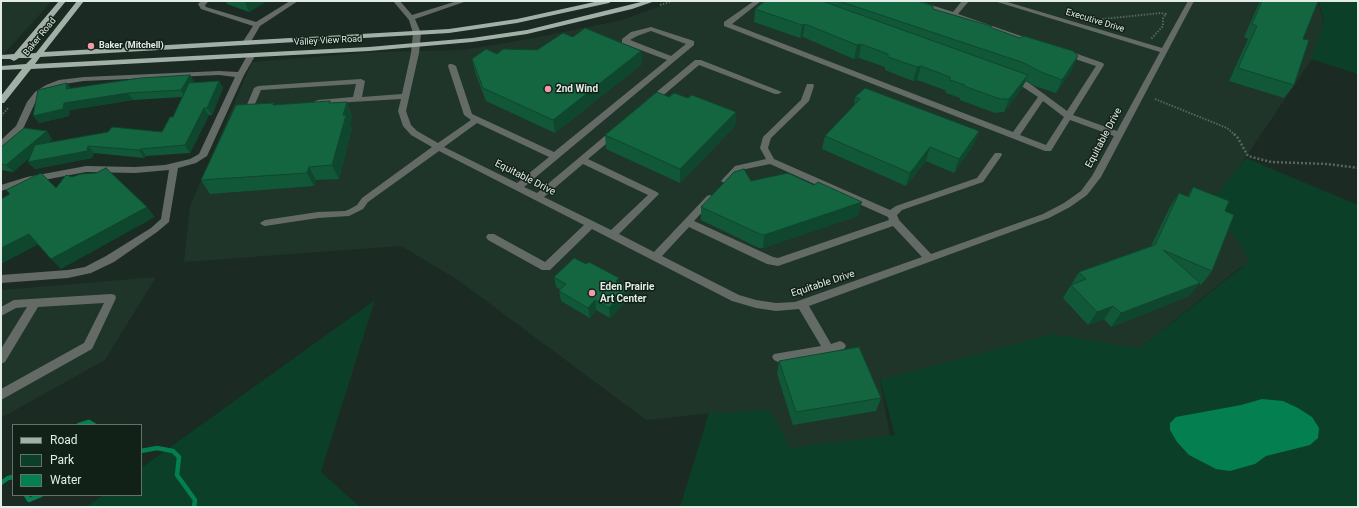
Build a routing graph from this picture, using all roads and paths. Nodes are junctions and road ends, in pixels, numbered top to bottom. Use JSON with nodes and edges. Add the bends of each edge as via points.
{"nodes":[{"id":1,"x":63,"y":1,"type":"edge"},
{"id":2,"x":81,"y":1,"type":"edge"},
{"id":3,"x":206,"y":1,"type":"edge"},
{"id":4,"x":295,"y":1,"type":"edge"},
{"id":5,"x":396,"y":1,"type":"edge"},
{"id":6,"x":464,"y":1,"type":"edge"},
{"id":7,"x":609,"y":1,"type":"edge"},
{"id":8,"x":652,"y":1,"type":"edge"},
{"id":9,"x":758,"y":1,"type":"edge"},
{"id":10,"x":912,"y":1,"type":"edge"},
{"id":11,"x":966,"y":1,"type":"edge"},
{"id":12,"x":997,"y":1,"type":"edge"},
{"id":13,"x":1191,"y":1,"type":"edge"},
{"id":14,"x":954,"y":15,"type":"junction"},
{"id":15,"x":411,"y":18,"type":"junction"},
{"id":16,"x":1092,"y":20,"type":"dead end"},
{"id":17,"x":257,"y":25,"type":"junction"},
{"id":18,"x":417,"y":33,"type":"junction"},
{"id":19,"x":1150,"y":40,"type":"dead end"},
{"id":20,"x":246,"y":43,"type":"junction"},
{"id":21,"x":416,"y":45,"type":"junction"},
{"id":22,"x":1042,"y":45,"type":"edge"},
{"id":23,"x":1056,"y":50,"type":"edge"},
{"id":24,"x":1164,"y":51,"type":"junction"},
{"id":25,"x":39,"y":54,"type":"junction"},
{"id":26,"x":17,"y":56,"type":"junction"},
{"id":27,"x":251,"y":56,"type":"junction"},
{"id":28,"x":1,"y":57,"type":"edge"},
{"id":29,"x":672,"y":59,"type":"junction"},
{"id":30,"x":452,"y":66,"type":"dead end"},
{"id":31,"x":29,"y":67,"type":"junction"},
{"id":32,"x":4,"y":68,"type":"edge"},
{"id":33,"x":1,"y":74,"type":"edge"},
{"id":34,"x":240,"y":75,"type":"junction"},
{"id":35,"x":1007,"y":77,"type":"edge"},
{"id":36,"x":810,"y":86,"type":"dead end"},
{"id":37,"x":778,"y":92,"type":"dead end"},
{"id":38,"x":404,"y":96,"type":"junction"},
{"id":39,"x":1042,"y":97,"type":"junction"},
{"id":40,"x":357,"y":99,"type":"junction"},
{"id":41,"x":1155,"y":100,"type":"dead end"},
{"id":42,"x":1,"y":101,"type":"edge"},
{"id":43,"x":311,"y":102,"type":"edge"},
{"id":44,"x":266,"y":106,"type":"edge"},
{"id":45,"x":641,"y":110,"type":"edge"},
{"id":46,"x":1068,"y":116,"type":"junction"},
{"id":47,"x":477,"y":119,"type":"junction"},
{"id":48,"x":623,"y":125,"type":"edge"},
{"id":49,"x":1118,"y":134,"type":"junction"},
{"id":50,"x":1014,"y":136,"type":"junction"},
{"id":51,"x":1,"y":145,"type":"edge"},
{"id":52,"x":439,"y":147,"type":"junction"},
{"id":53,"x":998,"y":155,"type":"dead end"},
{"id":54,"x":555,"y":156,"type":"junction"},
{"id":55,"x":583,"y":160,"type":"junction"},
{"id":56,"x":771,"y":161,"type":"junction"},
{"id":57,"x":174,"y":166,"type":"junction"},
{"id":58,"x":1358,"y":168,"type":"edge"},
{"id":59,"x":112,"y":169,"type":"junction"},
{"id":60,"x":65,"y":173,"type":"junction"},
{"id":61,"x":97,"y":178,"type":"edge"},
{"id":62,"x":74,"y":182,"type":"edge"},
{"id":63,"x":518,"y":187,"type":"junction"},
{"id":64,"x":1,"y":188,"type":"edge"},
{"id":65,"x":538,"y":197,"type":"junction"},
{"id":66,"x":894,"y":218,"type":"junction"},
{"id":67,"x":687,"y":222,"type":"junction"},
{"id":68,"x":266,"y":223,"type":"dead end"},
{"id":69,"x":592,"y":224,"type":"junction"},
{"id":70,"x":612,"y":235,"type":"junction"},
{"id":71,"x":491,"y":237,"type":"dead end"},
{"id":72,"x":655,"y":257,"type":"junction"},
{"id":73,"x":929,"y":258,"type":"junction"},
{"id":74,"x":1,"y":279,"type":"edge"},
{"id":75,"x":35,"y":303,"type":"junction"},
{"id":76,"x":802,"y":304,"type":"junction"},
{"id":77,"x":1,"y":312,"type":"edge"},
{"id":78,"x":840,"y":346,"type":"dead end"},
{"id":79,"x":828,"y":349,"type":"junction"},
{"id":80,"x":778,"y":357,"type":"dead end"},
{"id":81,"x":1,"y":359,"type":"edge"},
{"id":82,"x":1,"y":395,"type":"edge"}],
"edges":[{"from":1,"to":26,"type":"main road","name":"Baker Road"},
{"from":2,"to":25,"type":"main road","name":"Baker Road"},
{"from":3,"to":17,"type":"street","via":[[201,4],[202,8]]},
{"from":4,"to":17,"type":"street"},
{"from":5,"to":15,"type":"street"},
{"from":6,"to":15,"type":"street"},
{"from":7,"to":18,"type":"main road","name":"Valley View Road","via":[[511,22]]},
{"from":8,"to":21,"type":"main road","name":"Valley View Road","via":[[528,32]]},
{"from":9,"to":50,"type":"street","via":[[727,24]]},
{"from":10,"to":14,"type":"street"},
{"from":11,"to":14,"type":"street"},
{"from":12,"to":24,"type":"street","name":"Executive Drive"},
{"from":13,"to":24,"type":"street","name":"Equitable Drive"},
{"from":14,"to":22,"type":"street"},
{"from":15,"to":18,"type":"street"},
{"from":16,"to":19,"type":"path","via":[[1166,14],[1160,30]]},
{"from":17,"to":20,"type":"street"},
{"from":18,"to":20,"type":"main road","name":"Valley View Road"},
{"from":18,"to":21,"type":"street","name":"Equitable Drive"},
{"from":20,"to":25,"type":"main road","name":"Valley View Road"},
{"from":21,"to":27,"type":"main road","name":"Valley View Road"},
{"from":21,"to":38,"type":"street","name":"Equitable Drive"},
{"from":23,"to":46,"type":"street","via":[[1100,64]]},
{"from":24,"to":49,"type":"street","name":"Equitable Drive"},
{"from":25,"to":26,"type":"main road","name":"Valley View Road"},
{"from":25,"to":31,"type":"main road","name":"Baker Road"},
{"from":26,"to":28,"type":"main road","name":"Valley View Road"},
{"from":26,"to":32,"type":"main road","name":"Baker Road"},
{"from":27,"to":31,"type":"main road","name":"Valley View Road"},
{"from":27,"to":34,"type":"street"},
{"from":29,"to":29,"type":"street","via":[[632,43],[625,41],[634,34],[651,29],[691,43]]},
{"from":29,"to":54,"type":"street"},
{"from":30,"to":47,"type":"street","via":[[468,115]]},
{"from":31,"to":32,"type":"main road","name":"Valley View Road"},
{"from":31,"to":42,"type":"main road","name":"Baker Road"},
{"from":32,"to":33,"type":"main road","name":"Baker Road"},
{"from":34,"to":51,"type":"street","via":[[219,73],[62,82],[38,94],[31,102],[20,128]]},
{"from":34,"to":57,"type":"street","via":[[203,156]]},
{"from":35,"to":39,"type":"street","via":[[1026,85]]},
{"from":36,"to":56,"type":"street","via":[[805,101],[766,137],[764,148]]},
{"from":37,"to":45,"type":"street","via":[[698,62]]},
{"from":38,"to":40,"type":"street"},
{"from":38,"to":52,"type":"street","name":"Equitable Drive","via":[[402,111],[407,126],[414,133]]},
{"from":39,"to":46,"type":"street"},
{"from":39,"to":50,"type":"street"},
{"from":40,"to":43,"type":"street"},
{"from":40,"to":44,"type":"street","via":[[362,81],[258,88],[250,107]]},
{"from":41,"to":58,"type":"path","via":[[1227,128],[1238,138],[1248,156],[1271,162]]},
{"from":46,"to":49,"type":"street"},
{"from":46,"to":50,"type":"street","via":[[1048,149]]},
{"from":47,"to":52,"type":"street"},
{"from":47,"to":54,"type":"street"},
{"from":48,"to":55,"type":"street"},
{"from":49,"to":73,"type":"street","name":"Equitable Drive","via":[[1096,177],[1084,192],[1067,205],[1046,216]]},
{"from":52,"to":63,"type":"street","name":"Equitable Drive"},
{"from":52,"to":68,"type":"street","via":[[365,200],[353,212]]},
{"from":53,"to":66,"type":"street","via":[[980,180],[899,208]]},
{"from":54,"to":63,"type":"street"},
{"from":55,"to":65,"type":"street"},
{"from":55,"to":70,"type":"street","via":[[654,194]]},
{"from":56,"to":66,"type":"street"},
{"from":56,"to":67,"type":"street","via":[[738,168]]},
{"from":57,"to":59,"type":"street","via":[[135,170]]},
{"from":57,"to":74,"type":"street","via":[[166,220],[116,255],[87,270],[68,274]]},
{"from":59,"to":60,"type":"street"},
{"from":59,"to":61,"type":"street"},
{"from":60,"to":62,"type":"street"},
{"from":60,"to":64,"type":"street"},
{"from":63,"to":65,"type":"street","name":"Equitable Drive"},
{"from":65,"to":69,"type":"street","name":"Equitable Drive"},
{"from":66,"to":67,"type":"street","via":[[778,262]]},
{"from":66,"to":73,"type":"street"},
{"from":67,"to":72,"type":"street"},
{"from":69,"to":70,"type":"street","name":"Equitable Drive"},
{"from":69,"to":71,"type":"street","via":[[546,267]]},
{"from":70,"to":72,"type":"street","name":"Equitable Drive"},
{"from":72,"to":76,"type":"street","name":"Equitable Drive","via":[[736,298],[776,307]]},
{"from":73,"to":76,"type":"street","name":"Equitable Drive"},
{"from":75,"to":77,"type":"street","via":[[14,304]]},
{"from":75,"to":81,"type":"street"},
{"from":75,"to":82,"type":"street","via":[[111,298],[88,346]]},
{"from":76,"to":79,"type":"street"},
{"from":78,"to":79,"type":"street"},
{"from":79,"to":80,"type":"street"}]}
